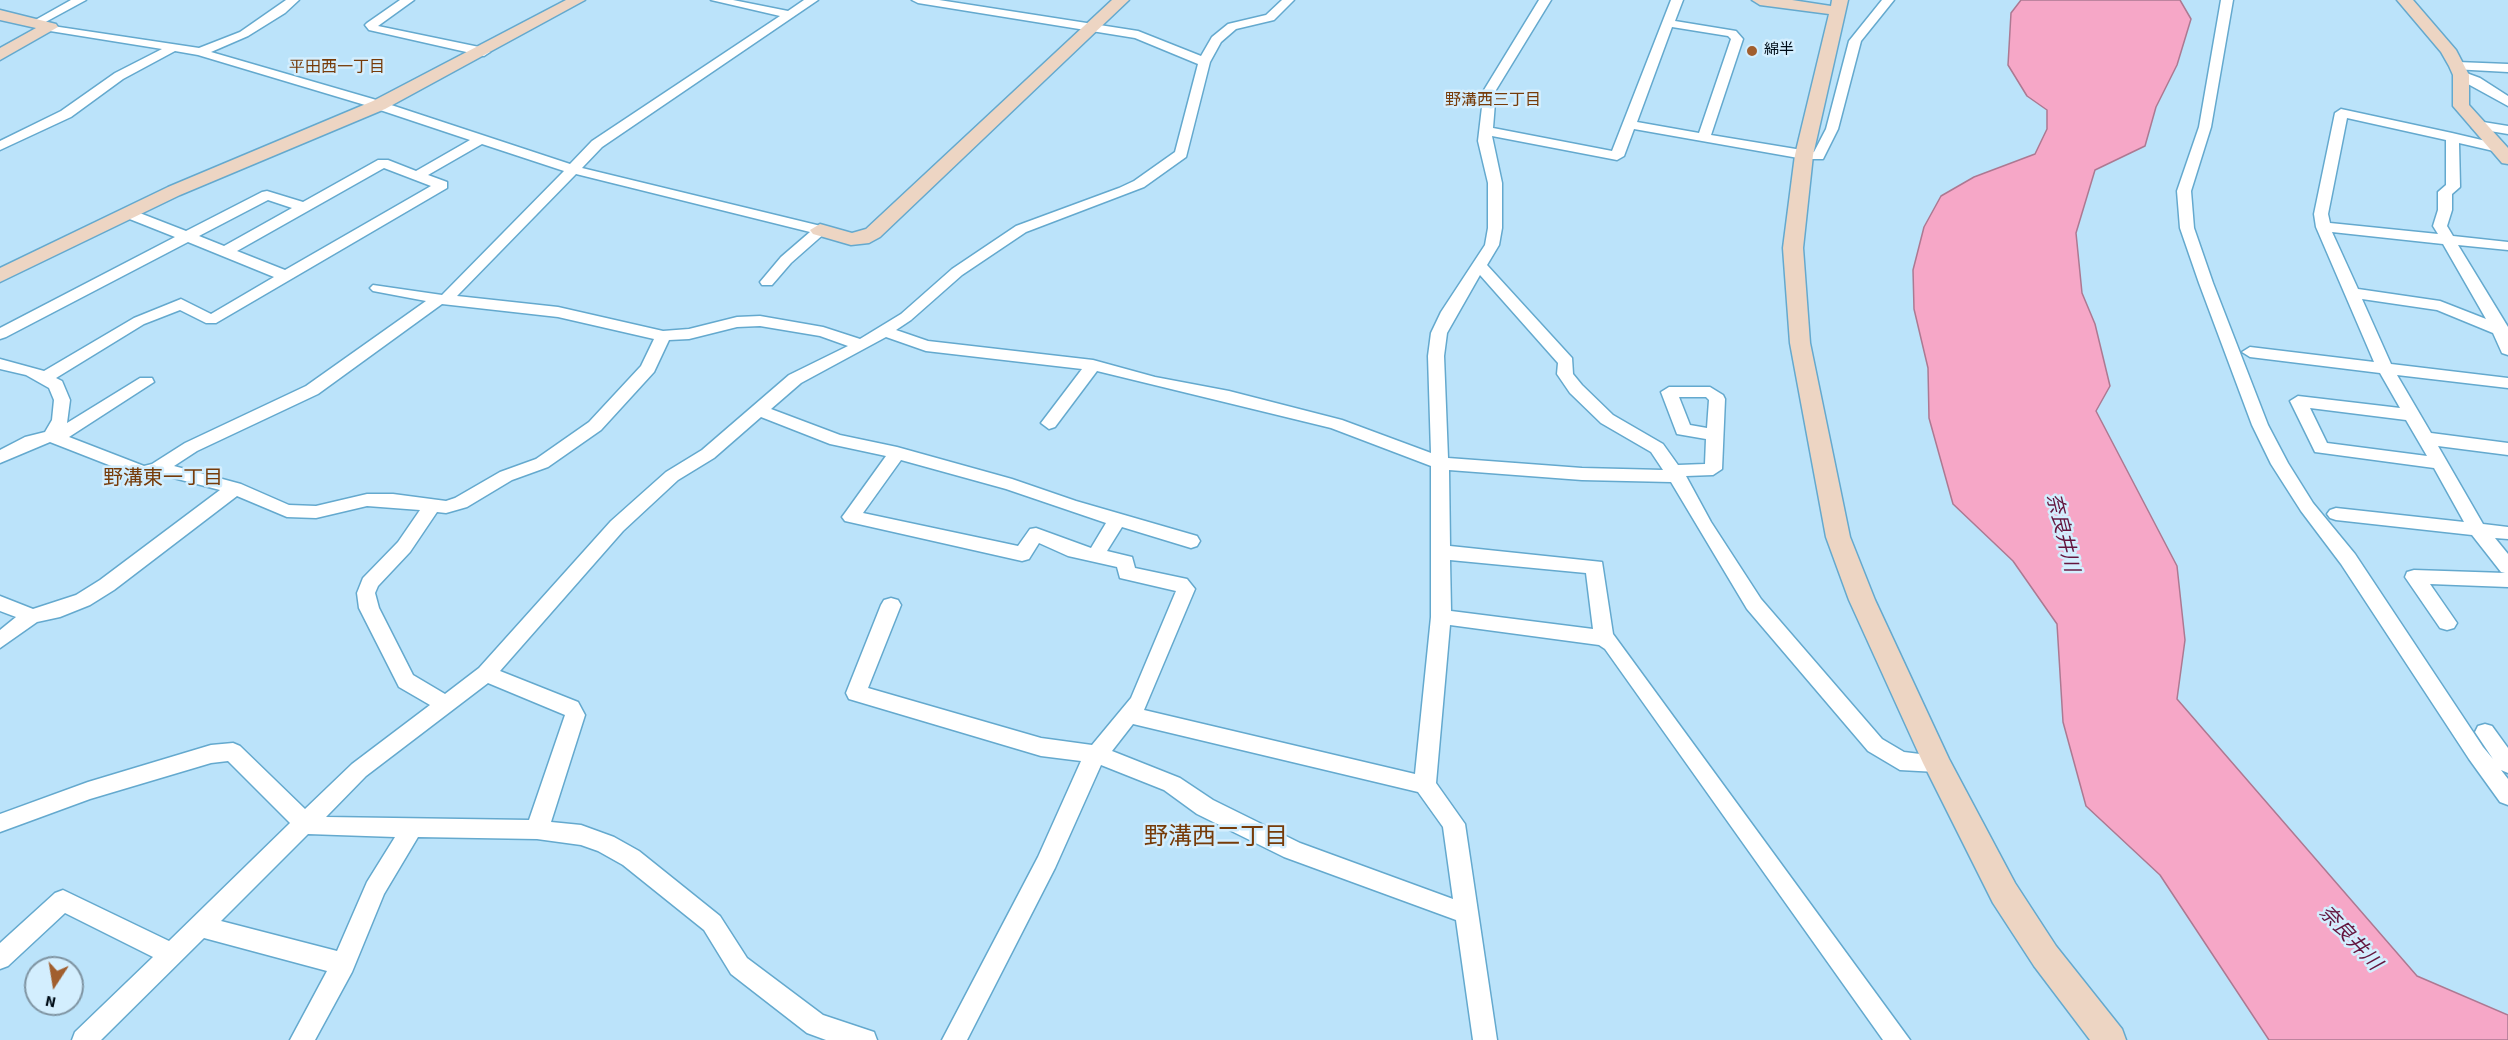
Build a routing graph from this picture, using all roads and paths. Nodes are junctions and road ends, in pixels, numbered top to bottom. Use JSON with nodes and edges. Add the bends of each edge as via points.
{"nodes":[{"id":1,"x":80,"y":0,"type":"edge"},
{"id":2,"x":292,"y":0,"type":"edge"},
{"id":3,"x":408,"y":0,"type":"edge"},
{"id":4,"x":577,"y":0,"type":"edge"},
{"id":5,"x":717,"y":0,"type":"edge"},
{"id":6,"x":812,"y":0,"type":"edge"},
{"id":7,"x":918,"y":0,"type":"edge"},
{"id":8,"x":1120,"y":0,"type":"edge"},
{"id":9,"x":1288,"y":0,"type":"edge"},
{"id":10,"x":1545,"y":0,"type":"edge"},
{"id":11,"x":1677,"y":0,"type":"edge"},
{"id":12,"x":1760,"y":0,"type":"edge"},
{"id":13,"x":1888,"y":0,"type":"edge"},
{"id":14,"x":2227,"y":0,"type":"edge"},
{"id":15,"x":2405,"y":0,"type":"edge"},
{"id":16,"x":1838,"y":5,"type":"edge"},
{"id":17,"x":0,"y":15,"type":"edge"},
{"id":18,"x":789,"y":15,"type":"junction"},
{"id":19,"x":1668,"y":23,"type":"junction"},
{"id":20,"x":43,"y":25,"type":"junction"},
{"id":21,"x":1091,"y":28,"type":"junction"},
{"id":22,"x":175,"y":47,"type":"junction"},
{"id":23,"x":200,"y":52,"type":"junction"},
{"id":24,"x":484,"y":52,"type":"junction"},
{"id":25,"x":0,"y":56,"type":"edge"},
{"id":26,"x":1204,"y":62,"type":"junction"},
{"id":27,"x":2508,"y":68,"type":"edge"},
{"id":28,"x":2459,"y":70,"type":"junction"},
{"id":29,"x":2508,"y":102,"type":"edge"},
{"id":30,"x":379,"y":105,"type":"junction"},
{"id":31,"x":1628,"y":124,"type":"junction"},
{"id":32,"x":2477,"y":125,"type":"junction"},
{"id":33,"x":2508,"y":130,"type":"edge"},
{"id":34,"x":1487,"y":131,"type":"junction"},
{"id":35,"x":1704,"y":137,"type":"junction"},
{"id":36,"x":2452,"y":137,"type":"junction"},
{"id":37,"x":479,"y":140,"type":"junction"},
{"id":38,"x":0,"y":146,"type":"edge"},
{"id":39,"x":2503,"y":153,"type":"edge"},
{"id":40,"x":1804,"y":155,"type":"junction"},
{"id":41,"x":572,"y":169,"type":"junction"},
{"id":42,"x":418,"y":175,"type":"junction"},
{"id":43,"x":304,"y":207,"type":"junction"},
{"id":44,"x":127,"y":213,"type":"junction"},
{"id":45,"x":2324,"y":227,"type":"junction"},
{"id":46,"x":820,"y":230,"type":"junction"},
{"id":47,"x":187,"y":237,"type":"junction"},
{"id":48,"x":2449,"y":239,"type":"junction"},
{"id":49,"x":2508,"y":246,"type":"edge"},
{"id":50,"x":225,"y":252,"type":"junction"},
{"id":51,"x":1478,"y":264,"type":"junction"},
{"id":52,"x":0,"y":276,"type":"edge"},
{"id":53,"x":286,"y":276,"type":"junction"},
{"id":54,"x":768,"y":282,"type":"dead end"},
{"id":55,"x":378,"y":288,"type":"dead end"},
{"id":56,"x":2352,"y":293,"type":"junction"},
{"id":57,"x":443,"y":299,"type":"junction"},
{"id":58,"x":884,"y":331,"type":"junction"},
{"id":59,"x":2504,"y":332,"type":"edge"},
{"id":60,"x":0,"y":334,"type":"edge"},
{"id":61,"x":663,"y":336,"type":"junction"},
{"id":62,"x":862,"y":345,"type":"junction"},
{"id":63,"x":2508,"y":350,"type":"edge"},
{"id":64,"x":2250,"y":352,"type":"dead end"},
{"id":65,"x":0,"y":364,"type":"edge"},
{"id":66,"x":1093,"y":365,"type":"junction"},
{"id":67,"x":2385,"y":369,"type":"junction"},
{"id":68,"x":46,"y":377,"type":"junction"},
{"id":69,"x":146,"y":382,"type":"dead end"},
{"id":70,"x":2508,"y":383,"type":"edge"},
{"id":71,"x":759,"y":410,"type":"junction"},
{"id":72,"x":2410,"y":415,"type":"junction"},
{"id":73,"x":1049,"y":423,"type":"dead end"},
{"id":74,"x":1714,"y":435,"type":"dead end"},
{"id":75,"x":53,"y":437,"type":"junction"},
{"id":76,"x":2422,"y":438,"type":"junction"},
{"id":77,"x":2508,"y":449,"type":"edge"},
{"id":78,"x":897,"y":453,"type":"junction"},
{"id":79,"x":0,"y":456,"type":"edge"},
{"id":80,"x":1440,"y":463,"type":"junction"},
{"id":81,"x":2438,"y":463,"type":"junction"},
{"id":82,"x":158,"y":468,"type":"junction"},
{"id":83,"x":1676,"y":474,"type":"junction"},
{"id":84,"x":235,"y":488,"type":"junction"},
{"id":85,"x":432,"y":507,"type":"junction"},
{"id":86,"x":2336,"y":514,"type":"dead end"},
{"id":87,"x":1117,"y":520,"type":"junction"},
{"id":88,"x":2477,"y":529,"type":"junction"},
{"id":89,"x":2508,"y":533,"type":"edge"},
{"id":90,"x":1191,"y":541,"type":"dead end"},
{"id":91,"x":1442,"y":552,"type":"junction"},
{"id":92,"x":1095,"y":556,"type":"junction"},
{"id":93,"x":2508,"y":567,"type":"edge"},
{"id":94,"x":2508,"y":580,"type":"edge"},
{"id":95,"x":0,"y":603,"type":"edge"},
{"id":96,"x":891,"y":605,"type":"dead end"},
{"id":97,"x":32,"y":616,"type":"junction"},
{"id":98,"x":1441,"y":617,"type":"junction"},
{"id":99,"x":2447,"y":623,"type":"dead end"},
{"id":100,"x":1604,"y":638,"type":"junction"},
{"id":101,"x":0,"y":640,"type":"edge"},
{"id":102,"x":486,"y":674,"type":"junction"},
{"id":103,"x":447,"y":705,"type":"junction"},
{"id":104,"x":1129,"y":715,"type":"junction"},
{"id":105,"x":2485,"y":732,"type":"dead end"},
{"id":106,"x":1097,"y":754,"type":"junction"},
{"id":107,"x":1936,"y":763,"type":"junction"},
{"id":108,"x":2508,"y":764,"type":"edge"},
{"id":109,"x":1425,"y":785,"type":"junction"},
{"id":110,"x":2508,"y":796,"type":"edge"},
{"id":111,"x":0,"y":823,"type":"edge"},
{"id":112,"x":304,"y":823,"type":"junction"},
{"id":113,"x":411,"y":828,"type":"junction"},
{"id":114,"x":537,"y":830,"type":"junction"},
{"id":115,"x":1467,"y":914,"type":"junction"},
{"id":116,"x":199,"y":926,"type":"junction"},
{"id":117,"x":171,"y":954,"type":"junction"},
{"id":118,"x":0,"y":958,"type":"edge"},
{"id":119,"x":344,"y":964,"type":"junction"},
{"id":120,"x":84,"y":1040,"type":"edge"},
{"id":121,"x":302,"y":1040,"type":"edge"},
{"id":122,"x":865,"y":1040,"type":"edge"},
{"id":123,"x":954,"y":1040,"type":"edge"},
{"id":124,"x":1485,"y":1040,"type":"edge"},
{"id":125,"x":1898,"y":1040,"type":"edge"},
{"id":126,"x":2110,"y":1040,"type":"edge"}],
"edges":[{"from":1,"to":20,"type":"street"},
{"from":2,"to":23,"type":"street","via":[[244,34]]},
{"from":3,"to":24,"type":"street","via":[[370,25]]},
{"from":4,"to":24,"type":"street"},
{"from":5,"to":18,"type":"street"},
{"from":6,"to":18,"type":"street"},
{"from":7,"to":21,"type":"street"},
{"from":8,"to":21,"type":"street"},
{"from":9,"to":26,"type":"street","via":[[1269,18],[1222,32]]},
{"from":10,"to":34,"type":"street","via":[[1490,90]]},
{"from":11,"to":19,"type":"street"},
{"from":12,"to":16,"type":"street"},
{"from":13,"to":40,"type":"street","via":[[1855,41],[1824,149],[1818,156]]},
{"from":14,"to":110,"type":"street","via":[[2205,128],[2184,191],[2187,228],[2206,283],[2260,425],[2280,464]]},
{"from":15,"to":28,"type":"street","via":[[2448,50]]},
{"from":16,"to":40,"type":"street"},
{"from":17,"to":20,"type":"street"},
{"from":18,"to":41,"type":"street","via":[[597,144]]},
{"from":19,"to":31,"type":"street"},
{"from":19,"to":35,"type":"street","via":[[1732,33],[1737,39]]},
{"from":20,"to":22,"type":"street"},
{"from":20,"to":25,"type":"street"},
{"from":21,"to":26,"type":"street","via":[[1138,35]]},
{"from":21,"to":46,"type":"street","via":[[873,233],[851,239]]},
{"from":22,"to":23,"type":"street"},
{"from":22,"to":38,"type":"street","via":[[119,76],[66,114]]},
{"from":23,"to":30,"type":"street"},
{"from":24,"to":30,"type":"street"},
{"from":26,"to":58,"type":"street","via":[[1181,154],[1139,184],[1021,229],[957,272]]},
{"from":27,"to":28,"type":"street"},
{"from":28,"to":29,"type":"street"},
{"from":28,"to":32,"type":"street","via":[[2459,100]]},
{"from":30,"to":37,"type":"street"},
{"from":30,"to":44,"type":"street"},
{"from":31,"to":34,"type":"street","via":[[1617,156]]},
{"from":31,"to":35,"type":"street"},
{"from":32,"to":33,"type":"street"},
{"from":32,"to":39,"type":"street"},
{"from":34,"to":51,"type":"street","via":[[1485,141],[1495,183],[1495,228],[1492,245]]},
{"from":35,"to":40,"type":"street"},
{"from":36,"to":39,"type":"street"},
{"from":36,"to":45,"type":"street","via":[[2341,113],[2321,214]]},
{"from":36,"to":48,"type":"street","via":[[2453,188],[2445,192],[2440,226]]},
{"from":37,"to":41,"type":"street"},
{"from":37,"to":42,"type":"street"},
{"from":40,"to":107,"type":"street","via":[[1792,248],[1800,343],[1838,537],[1862,600]]},
{"from":41,"to":46,"type":"street"},
{"from":41,"to":57,"type":"street","via":[[492,255]]},
{"from":42,"to":43,"type":"street","via":[[383,163]]},
{"from":42,"to":53,"type":"street","via":[[442,184]]},
{"from":43,"to":47,"type":"street","via":[[267,195]]},
{"from":43,"to":50,"type":"street"},
{"from":44,"to":47,"type":"street"},
{"from":44,"to":52,"type":"street"},
{"from":45,"to":48,"type":"street"},
{"from":45,"to":56,"type":"street"},
{"from":46,"to":54,"type":"street"},
{"from":47,"to":50,"type":"street"},
{"from":47,"to":60,"type":"street"},
{"from":48,"to":49,"type":"street"},
{"from":48,"to":59,"type":"street"},
{"from":50,"to":53,"type":"street"},
{"from":51,"to":80,"type":"street","via":[[1439,333],[1436,356]]},
{"from":51,"to":83,"type":"street","via":[[1566,362],[1565,374],[1576,389],[1607,419],[1657,448]]},
{"from":53,"to":68,"type":"street","via":[[211,320],[181,304],[139,321]]},
{"from":55,"to":57,"type":"street"},
{"from":56,"to":59,"type":"street","via":[[2440,306]]},
{"from":56,"to":67,"type":"street"},
{"from":57,"to":61,"type":"street","via":[[558,312]]},
{"from":57,"to":82,"type":"street","via":[[312,390],[201,441]]},
{"from":58,"to":62,"type":"street"},
{"from":58,"to":66,"type":"street","via":[[926,346]]},
{"from":59,"to":63,"type":"street"},
{"from":61,"to":62,"type":"street","via":[[760,321],[823,332]]},
{"from":61,"to":85,"type":"street","via":[[648,368],[595,426],[542,463],[506,476],[461,503]]},
{"from":62,"to":71,"type":"street","via":[[795,379]]},
{"from":64,"to":67,"type":"street"},
{"from":65,"to":68,"type":"street"},
{"from":66,"to":73,"type":"street"},
{"from":66,"to":80,"type":"street","via":[[1291,411]]},
{"from":67,"to":70,"type":"street"},
{"from":67,"to":72,"type":"street"},
{"from":68,"to":75,"type":"street","via":[[56,385],[62,400]]},
{"from":69,"to":75,"type":"street"},
{"from":71,"to":78,"type":"street","via":[[836,440]]},
{"from":71,"to":102,"type":"street","via":[[708,454],[672,476],[617,526]]},
{"from":72,"to":76,"type":"street"},
{"from":72,"to":81,"type":"street","via":[[2298,401],[2322,448]]},
{"from":74,"to":83,"type":"street","via":[[1713,469]]},
{"from":75,"to":79,"type":"street","via":[[31,441]]},
{"from":75,"to":82,"type":"street","via":[[143,472]]},
{"from":76,"to":77,"type":"street"},
{"from":76,"to":81,"type":"street"},
{"from":78,"to":87,"type":"street"},
{"from":78,"to":92,"type":"street","via":[[851,517],[1022,554],[1036,534]]},
{"from":80,"to":83,"type":"street","via":[[1582,474]]},
{"from":80,"to":91,"type":"street"},
{"from":81,"to":88,"type":"street"},
{"from":82,"to":84,"type":"street"},
{"from":83,"to":107,"type":"street","via":[[1754,604],[1875,745],[1900,761]]},
{"from":84,"to":85,"type":"street","via":[[287,511],[316,512],[367,500]]},
{"from":84,"to":97,"type":"street","via":[[107,585],[83,600]]},
{"from":85,"to":103,"type":"street","via":[[366,593],[369,608],[406,681]]},
{"from":86,"to":88,"type":"street"},
{"from":87,"to":90,"type":"street"},
{"from":87,"to":92,"type":"street"},
{"from":88,"to":89,"type":"street"},
{"from":88,"to":93,"type":"street"},
{"from":91,"to":98,"type":"street"},
{"from":91,"to":100,"type":"street","via":[[1595,567]]},
{"from":92,"to":104,"type":"street","via":[[1125,562],[1127,573],[1180,584],[1186,589],[1139,702]]},
{"from":94,"to":99,"type":"street","via":[[2414,577]]},
{"from":95,"to":97,"type":"street"},
{"from":96,"to":106,"type":"street","via":[[856,693],[1041,747]]},
{"from":97,"to":101,"type":"street"},
{"from":98,"to":100,"type":"street"},
{"from":98,"to":109,"type":"street"},
{"from":100,"to":125,"type":"street"},
{"from":102,"to":103,"type":"street"},
{"from":102,"to":114,"type":"street","via":[[571,708],[575,715]]},
{"from":103,"to":112,"type":"street","via":[[359,770]]},
{"from":104,"to":106,"type":"street"},
{"from":104,"to":109,"type":"street"},
{"from":105,"to":108,"type":"street"},
{"from":106,"to":115,"type":"street","via":[[1172,784],[1205,807],[1292,850]]},
{"from":106,"to":123,"type":"street","via":[[1047,861]]},
{"from":107,"to":126,"type":"street","via":[[2004,893],[2045,956]]},
{"from":109,"to":115,"type":"street","via":[[1454,824]]},
{"from":111,"to":112,"type":"street","via":[[110,784],[211,754],[233,752]]},
{"from":112,"to":113,"type":"street"},
{"from":112,"to":116,"type":"street"},
{"from":113,"to":114,"type":"street"},
{"from":113,"to":119,"type":"street","via":[[375,889]]},
{"from":114,"to":122,"type":"street","via":[[581,835],[631,858],[712,923],[740,966],[785,1003],[816,1025]]},
{"from":115,"to":124,"type":"street"},
{"from":116,"to":117,"type":"street"},
{"from":116,"to":119,"type":"street"},
{"from":117,"to":118,"type":"street","via":[[63,900]]},
{"from":117,"to":120,"type":"street"},
{"from":119,"to":121,"type":"street"}]}
